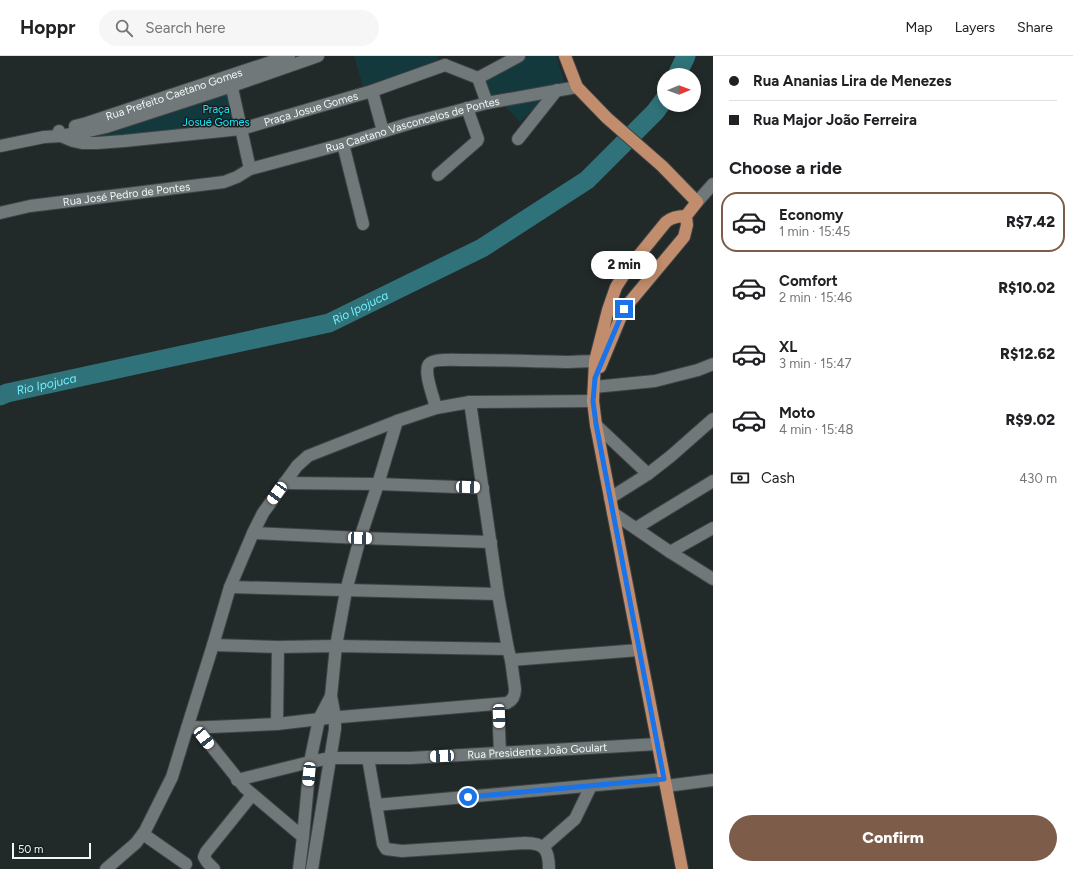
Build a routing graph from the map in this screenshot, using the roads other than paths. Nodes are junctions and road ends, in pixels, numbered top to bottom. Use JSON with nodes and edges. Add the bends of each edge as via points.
{"nodes":[{"id":1,"x":318,"y":56,"type":"edge"},
{"id":2,"x":519,"y":56,"type":"edge"},
{"id":3,"x":565,"y":56,"type":"edge"},
{"id":4,"x":294,"y":59,"type":"edge"},
{"id":5,"x":443,"y":61,"type":"edge"},
{"id":6,"x":478,"y":78,"type":"junction"},
{"id":7,"x":231,"y":81,"type":"junction"},
{"id":8,"x":577,"y":87,"type":"junction"},
{"id":9,"x":557,"y":90,"type":"junction"},
{"id":10,"x":372,"y":91,"type":"junction"},
{"id":11,"x":488,"y":103,"type":"junction"},
{"id":12,"x":467,"y":108,"type":"junction"},
{"id":13,"x":121,"y":117,"type":"junction"},
{"id":14,"x":241,"y":129,"type":"junction"},
{"id":15,"x":383,"y":132,"type":"junction"},
{"id":16,"x":60,"y":133,"type":"junction"},
{"id":17,"x":518,"y":139,"type":"dead end"},
{"id":18,"x":124,"y":141,"type":"junction"},
{"id":19,"x":343,"y":144,"type":"junction"},
{"id":20,"x":0,"y":146,"type":"edge"},
{"id":21,"x":250,"y":169,"type":"junction"},
{"id":22,"x":438,"y":175,"type":"dead end"},
{"id":23,"x":713,"y":184,"type":"edge"},
{"id":24,"x":697,"y":202,"type":"junction"},
{"id":25,"x":0,"y":213,"type":"edge"},
{"id":26,"x":686,"y":216,"type":"junction"},
{"id":27,"x":363,"y":224,"type":"dead end"},
{"id":28,"x":639,"y":255,"type":"junction"},
{"id":29,"x":658,"y":268,"type":"junction"},
{"id":30,"x":599,"y":361,"type":"junction"},
{"id":31,"x":713,"y":364,"type":"edge"},
{"id":32,"x":594,"y":382,"type":"junction"},
{"id":33,"x":593,"y":401,"type":"junction"},
{"id":34,"x":470,"y":402,"type":"junction"},
{"id":35,"x":436,"y":408,"type":"junction"},
{"id":36,"x":713,"y":419,"type":"edge"},
{"id":37,"x":397,"y":421,"type":"junction"},
{"id":38,"x":596,"y":424,"type":"junction"},
{"id":39,"x":648,"y":474,"type":"junction"},
{"id":40,"x":713,"y":481,"type":"edge"},
{"id":41,"x":284,"y":483,"type":"junction"},
{"id":42,"x":378,"y":484,"type":"junction"},
{"id":43,"x":483,"y":488,"type":"junction"},
{"id":44,"x":610,"y":498,"type":"junction"},
{"id":45,"x":613,"y":513,"type":"junction"},
{"id":46,"x":636,"y":528,"type":"junction"},
{"id":47,"x":713,"y":528,"type":"edge"},
{"id":48,"x":253,"y":533,"type":"junction"},
{"id":49,"x":360,"y":538,"type":"junction"},
{"id":50,"x":491,"y":542,"type":"junction"},
{"id":51,"x":670,"y":552,"type":"junction"},
{"id":52,"x":713,"y":579,"type":"edge"},
{"id":53,"x":230,"y":587,"type":"junction"},
{"id":54,"x":346,"y":591,"type":"junction"},
{"id":55,"x":498,"y":594,"type":"junction"},
{"id":56,"x":213,"y":645,"type":"junction"},
{"id":57,"x":336,"y":646,"type":"junction"},
{"id":58,"x":278,"y":647,"type":"junction"},
{"id":59,"x":639,"y":650,"type":"junction"},
{"id":60,"x":509,"y":655,"type":"junction"},
{"id":61,"x":331,"y":696,"type":"junction"},
{"id":62,"x":498,"y":704,"type":"junction"},
{"id":63,"x":336,"y":717,"type":"junction"},
{"id":64,"x":319,"y":719,"type":"junction"},
{"id":65,"x":277,"y":724,"type":"junction"},
{"id":66,"x":191,"y":727,"type":"junction"},
{"id":67,"x":658,"y":744,"type":"junction"},
{"id":68,"x":500,"y":753,"type":"junction"},
{"id":69,"x":330,"y":758,"type":"junction"},
{"id":70,"x":368,"y":758,"type":"junction"},
{"id":71,"x":310,"y":762,"type":"junction"},
{"id":72,"x":237,"y":780,"type":"junction"},
{"id":73,"x":713,"y":780,"type":"edge"},
{"id":74,"x":665,"y":783,"type":"junction"},
{"id":75,"x":591,"y":786,"type":"junction"},
{"id":76,"x":252,"y":795,"type":"junction"},
{"id":77,"x":376,"y":805,"type":"junction"},
{"id":78,"x":303,"y":837,"type":"junction"},
{"id":79,"x":139,"y":838,"type":"junction"},
{"id":80,"x":543,"y":847,"type":"junction"},
{"id":81,"x":186,"y":864,"type":"dead end"},
{"id":82,"x":106,"y":869,"type":"edge"},
{"id":83,"x":214,"y":869,"type":"edge"},
{"id":84,"x":298,"y":869,"type":"edge"},
{"id":85,"x":312,"y":869,"type":"edge"},
{"id":86,"x":549,"y":869,"type":"edge"},
{"id":87,"x":682,"y":869,"type":"edge"}],
"edges":[{"from":1,"to":4,"type":"street","name":"Rua Prefeito Caetano Gomes"},
{"from":2,"to":6,"type":"street"},
{"from":3,"to":8,"type":"main road"},
{"from":4,"to":7,"type":"street","name":"Rua Prefeito Caetano Gomes"},
{"from":5,"to":6,"type":"street"},
{"from":5,"to":10,"type":"street","name":"Praça Josue Gomes"},
{"from":6,"to":11,"type":"street"},
{"from":7,"to":13,"type":"street","name":"Rua Prefeito Caetano Gomes"},
{"from":7,"to":14,"type":"street"},
{"from":8,"to":9,"type":"street","name":"Rua Caetano Vasconcelos de Pontes"},
{"from":8,"to":24,"type":"main road"},
{"from":9,"to":11,"type":"street","name":"Rua Caetano Vasconcelos de Pontes"},
{"from":9,"to":17,"type":"street"},
{"from":10,"to":14,"type":"street","name":"Praça Josue Gomes"},
{"from":10,"to":15,"type":"street"},
{"from":11,"to":12,"type":"street","name":"Rua Caetano Vasconcelos de Pontes"},
{"from":12,"to":15,"type":"street","name":"Rua Caetano Vasconcelos de Pontes"},
{"from":12,"to":22,"type":"street","via":[[478,139]]},
{"from":13,"to":16,"type":"street","name":"Rua Prefeito Caetano Gomes","via":[[87,123]]},
{"from":13,"to":18,"type":"street"},
{"from":14,"to":18,"type":"street","name":"Praça Josue Gomes"},
{"from":14,"to":21,"type":"street"},
{"from":15,"to":19,"type":"street","name":"Rua Caetano Vasconcelos de Pontes"},
{"from":16,"to":18,"type":"street","name":"Praça Josue Gomes","via":[[82,143]]},
{"from":16,"to":20,"type":"street","name":"Rua Prefeito Caetano Gomes"},
{"from":19,"to":21,"type":"street","name":"Rua Caetano Vasconcelos de Pontes"},
{"from":19,"to":27,"type":"street"},
{"from":21,"to":25,"type":"street","name":"Rua José Pedro de Pontes","via":[[224,182],[30,206]]},
{"from":23,"to":24,"type":"street"},
{"from":24,"to":26,"type":"main road"},
{"from":26,"to":28,"type":"main road","via":[[678,216],[666,222]]},
{"from":26,"to":29,"type":"main road","via":[[684,237]]},
{"from":28,"to":29,"type":"main road"},
{"from":28,"to":30,"type":"main road","via":[[616,287],[608,310]]},
{"from":29,"to":30,"type":"main road","via":[[624,309]]},
{"from":30,"to":32,"type":"main road"},
{"from":30,"to":35,"type":"street","via":[[431,361],[427,369]]},
{"from":31,"to":32,"type":"street","via":[[655,381]]},
{"from":32,"to":33,"type":"main road"},
{"from":33,"to":34,"type":"street"},
{"from":33,"to":38,"type":"main road"},
{"from":34,"to":35,"type":"street"},
{"from":34,"to":43,"type":"street"},
{"from":35,"to":37,"type":"street"},
{"from":36,"to":39,"type":"street"},
{"from":37,"to":41,"type":"street","via":[[308,456]]},
{"from":37,"to":42,"type":"street"},
{"from":38,"to":39,"type":"street"},
{"from":38,"to":44,"type":"main road"},
{"from":39,"to":44,"type":"street"},
{"from":40,"to":46,"type":"street"},
{"from":41,"to":42,"type":"street"},
{"from":41,"to":48,"type":"street","via":[[263,513]]},
{"from":42,"to":43,"type":"street"},
{"from":42,"to":49,"type":"street"},
{"from":43,"to":50,"type":"street"},
{"from":44,"to":45,"type":"main road"},
{"from":45,"to":46,"type":"street"},
{"from":45,"to":59,"type":"main road"},
{"from":46,"to":51,"type":"street"},
{"from":47,"to":51,"type":"street"},
{"from":48,"to":49,"type":"street"},
{"from":48,"to":53,"type":"street"},
{"from":49,"to":50,"type":"street"},
{"from":49,"to":54,"type":"street"},
{"from":50,"to":55,"type":"street"},
{"from":51,"to":52,"type":"street"},
{"from":53,"to":54,"type":"street"},
{"from":53,"to":56,"type":"street"},
{"from":54,"to":55,"type":"street"},
{"from":54,"to":57,"type":"street"},
{"from":55,"to":60,"type":"street"},
{"from":56,"to":58,"type":"street"},
{"from":56,"to":66,"type":"street"},
{"from":57,"to":58,"type":"street"},
{"from":57,"to":60,"type":"street"},
{"from":57,"to":61,"type":"street"},
{"from":58,"to":65,"type":"street"},
{"from":59,"to":60,"type":"street"},
{"from":59,"to":67,"type":"main road"},
{"from":60,"to":62,"type":"street","via":[[515,694],[511,701]]},
{"from":61,"to":63,"type":"street"},
{"from":61,"to":64,"type":"street"},
{"from":62,"to":63,"type":"street"},
{"from":62,"to":68,"type":"street"},
{"from":63,"to":64,"type":"street"},
{"from":63,"to":69,"type":"street"},
{"from":64,"to":65,"type":"street"},
{"from":64,"to":71,"type":"street"},
{"from":65,"to":66,"type":"street"},
{"from":66,"to":72,"type":"street"},
{"from":66,"to":79,"type":"street","via":[[172,777]]},
{"from":67,"to":68,"type":"street","name":"Rua Presidente João Goulart"},
{"from":67,"to":74,"type":"main road"},
{"from":68,"to":70,"type":"street","name":"Rua Presidente João Goulart"},
{"from":69,"to":70,"type":"street","name":"Rua Presidente João Goulart"},
{"from":69,"to":71,"type":"street","name":"Rua Presidente João Goulart"},
{"from":69,"to":85,"type":"street"},
{"from":70,"to":77,"type":"street"},
{"from":71,"to":72,"type":"street","name":"Rua Presidente João Goulart"},
{"from":71,"to":78,"type":"street"},
{"from":72,"to":76,"type":"street"},
{"from":73,"to":74,"type":"street"},
{"from":74,"to":75,"type":"street"},
{"from":74,"to":87,"type":"main road"},
{"from":75,"to":77,"type":"street"},
{"from":75,"to":80,"type":"street","via":[[575,819]]},
{"from":76,"to":78,"type":"street"},
{"from":76,"to":83,"type":"street","via":[[206,852],[204,857]]},
{"from":77,"to":80,"type":"street","via":[[386,849],[402,851],[525,843],[536,843]]},
{"from":78,"to":84,"type":"street"},
{"from":79,"to":81,"type":"street"},
{"from":79,"to":82,"type":"street"},
{"from":80,"to":86,"type":"street","via":[[549,859]]}]}
